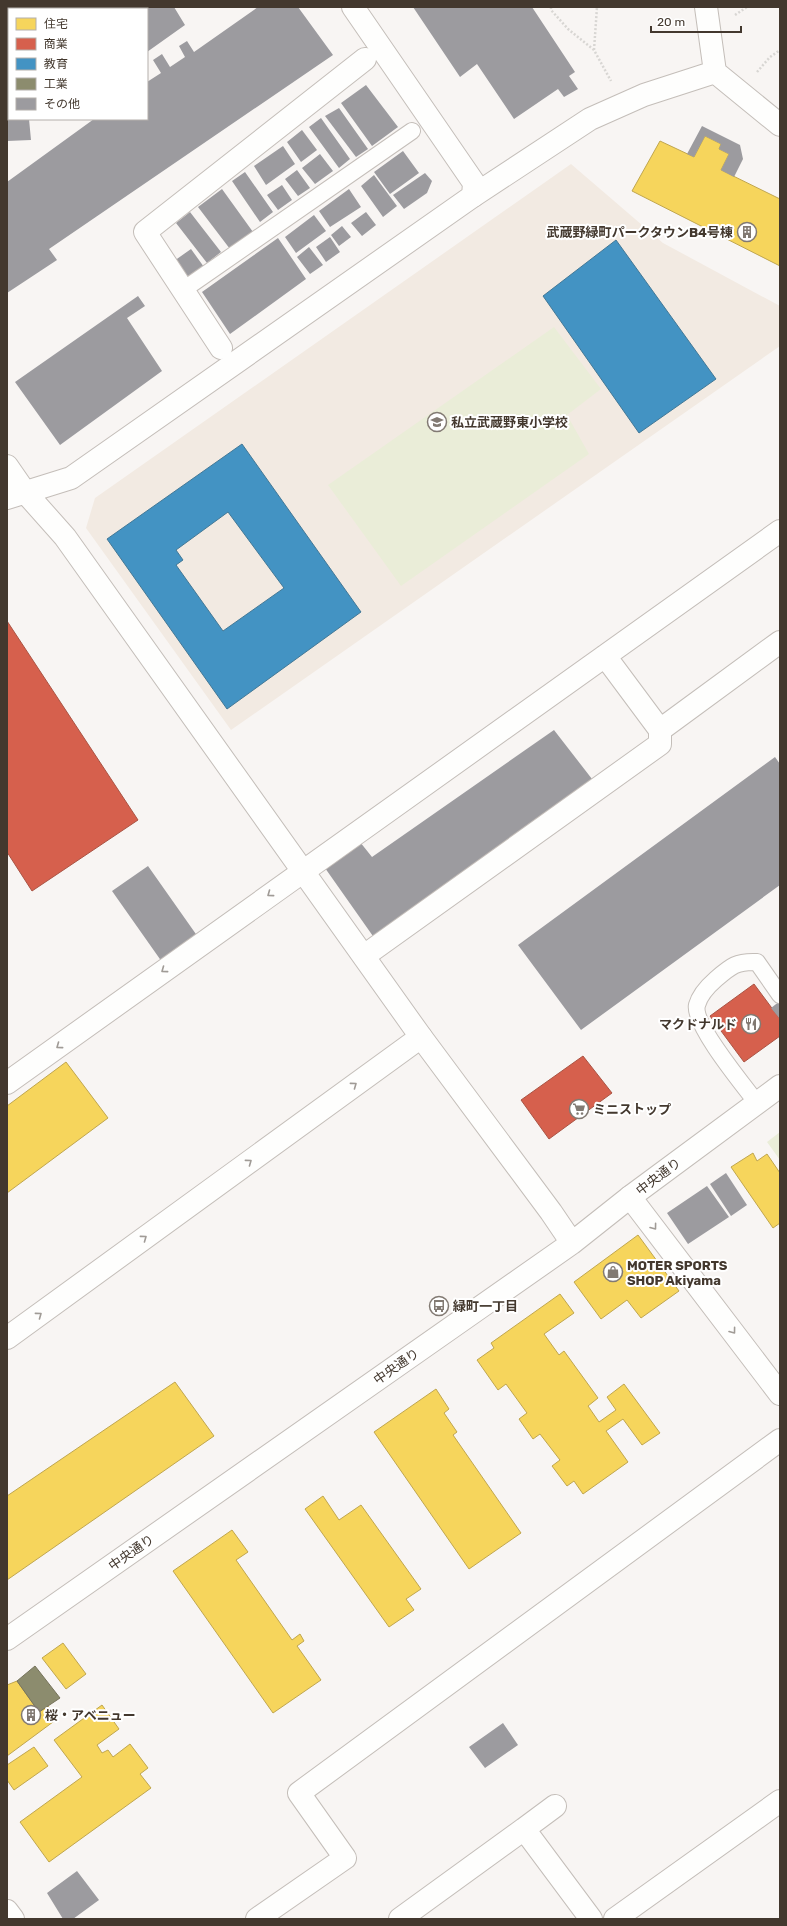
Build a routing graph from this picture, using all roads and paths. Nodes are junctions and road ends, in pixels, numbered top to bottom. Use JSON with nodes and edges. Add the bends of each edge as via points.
{"nodes":[{"id":1,"x":353,"y":7,"type":"edge"},
{"id":2,"x":551,"y":7,"type":"edge"},
{"id":3,"x":597,"y":7,"type":"edge"},
{"id":4,"x":706,"y":7,"type":"edge"},
{"id":5,"x":594,"y":50,"type":"junction"},
{"id":6,"x":780,"y":50,"type":"edge"},
{"id":7,"x":364,"y":59,"type":"dead end"},
{"id":8,"x":715,"y":72,"type":"junction"},
{"id":9,"x":615,"y":88,"type":"dead end"},
{"id":10,"x":740,"y":92,"type":"junction"},
{"id":11,"x":780,"y":125,"type":"edge"},
{"id":12,"x":412,"y":131,"type":"dead end"},
{"id":13,"x":473,"y":196,"type":"junction"},
{"id":14,"x":183,"y":290,"type":"junction"},
{"id":15,"x":221,"y":348,"type":"dead end"},
{"id":16,"x":7,"y":466,"type":"edge"},
{"id":17,"x":16,"y":495,"type":"edge"},
{"id":18,"x":780,"y":531,"type":"edge"},
{"id":19,"x":780,"y":642,"type":"edge"},
{"id":20,"x":605,"y":656,"type":"junction"},
{"id":21,"x":660,"y":730,"type":"junction"},
{"id":22,"x":302,"y":872,"type":"junction"},
{"id":23,"x":364,"y":956,"type":"junction"},
{"id":24,"x":780,"y":995,"type":"edge"},
{"id":25,"x":420,"y":1037,"type":"junction"},
{"id":26,"x":7,"y":1083,"type":"edge"},
{"id":27,"x":780,"y":1086,"type":"edge"},
{"id":28,"x":757,"y":1102,"type":"junction"},
{"id":29,"x":630,"y":1197,"type":"junction"},
{"id":30,"x":572,"y":1243,"type":"junction"},
{"id":31,"x":7,"y":1338,"type":"edge"},
{"id":32,"x":780,"y":1394,"type":"edge"},
{"id":33,"x":780,"y":1440,"type":"edge"},
{"id":34,"x":7,"y":1639,"type":"edge"},
{"id":35,"x":780,"y":1801,"type":"edge"},
{"id":36,"x":555,"y":1806,"type":"dead end"},
{"id":37,"x":524,"y":1829,"type":"junction"},
{"id":38,"x":7,"y":1911,"type":"edge"},
{"id":39,"x":13,"y":1919,"type":"edge"},
{"id":40,"x":257,"y":1919,"type":"edge"},
{"id":41,"x":400,"y":1919,"type":"edge"},
{"id":42,"x":591,"y":1919,"type":"edge"},
{"id":43,"x":615,"y":1919,"type":"edge"}],
"edges":[{"from":1,"to":13,"type":"street","via":[[474,183]]},
{"from":2,"to":5,"type":"path","via":[[568,29]]},
{"from":3,"to":5,"type":"path"},
{"from":4,"to":8,"type":"street"},
{"from":5,"to":9,"type":"path"},
{"from":6,"to":10,"type":"path","via":[[770,57]]},
{"from":7,"to":14,"type":"street","via":[[145,232]]},
{"from":8,"to":10,"type":"street"},
{"from":8,"to":13,"type":"street","via":[[644,95],[590,119]]},
{"from":10,"to":11,"type":"street"},
{"from":12,"to":14,"type":"lane"},
{"from":13,"to":17,"type":"street","via":[[71,478]]},
{"from":14,"to":15,"type":"street"},
{"from":16,"to":17,"type":"street"},
{"from":17,"to":22,"type":"street","via":[[65,537]]},
{"from":18,"to":20,"type":"street"},
{"from":19,"to":21,"type":"street"},
{"from":20,"to":21,"type":"street"},
{"from":20,"to":22,"type":"street"},
{"from":21,"to":23,"type":"street","via":[[660,744]]},
{"from":22,"to":23,"type":"street"},
{"from":22,"to":26,"type":"street","one_way":true},
{"from":23,"to":25,"type":"street"},
{"from":24,"to":28,"type":"lane","via":[[756,962],[742,961],[724,972],[704,990],[696,1006],[700,1023],[707,1036]]},
{"from":25,"to":30,"type":"street"},
{"from":31,"to":25,"type":"street","one_way":true},
{"from":27,"to":28,"type":"street","name":"中央通り"},
{"from":28,"to":29,"type":"street","name":"中央通り"},
{"from":29,"to":30,"type":"street","name":"中央通り"},
{"from":29,"to":32,"type":"street","one_way":true},
{"from":30,"to":34,"type":"street","name":"中央通り"},
{"from":33,"to":40,"type":"street","via":[[299,1793],[345,1858]]},
{"from":35,"to":43,"type":"street"},
{"from":36,"to":37,"type":"street"},
{"from":37,"to":41,"type":"street"},
{"from":37,"to":42,"type":"street"},
{"from":38,"to":39,"type":"street"}]}
